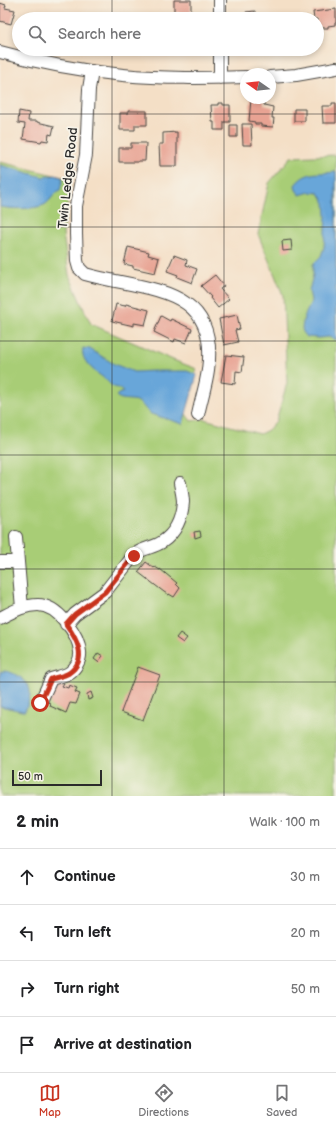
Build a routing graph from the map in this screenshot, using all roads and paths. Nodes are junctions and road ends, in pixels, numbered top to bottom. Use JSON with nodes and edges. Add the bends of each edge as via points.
{"nodes":[{"id":1,"x":220,"y":0,"type":"edge"},
{"id":2,"x":220,"y":12,"type":"edge"},
{"id":3,"x":0,"y":52,"type":"edge"},
{"id":4,"x":12,"y":55,"type":"edge"},
{"id":5,"x":16,"y":56,"type":"edge"},
{"id":6,"x":220,"y":56,"type":"edge"},
{"id":7,"x":336,"y":68,"type":"edge"},
{"id":8,"x":92,"y":71,"type":"junction"},
{"id":9,"x":240,"y":77,"type":"edge"},
{"id":10,"x":276,"y":77,"type":"edge"},
{"id":11,"x":220,"y":78,"type":"junction"},
{"id":12,"x":198,"y":415,"type":"dead end"},
{"id":13,"x":180,"y":483,"type":"dead end"},
{"id":14,"x":16,"y":537,"type":"dead end"},
{"id":15,"x":0,"y":562,"type":"edge"},
{"id":16,"x":18,"y":562,"type":"junction"},
{"id":17,"x":22,"y":608,"type":"junction"},
{"id":18,"x":0,"y":618,"type":"edge"},
{"id":19,"x":66,"y":624,"type":"junction"},
{"id":20,"x":40,"y":703,"type":"dead end"}],
"edges":[{"from":1,"to":2,"type":"street"},
{"from":3,"to":4,"type":"street"},
{"from":5,"to":8,"type":"street"},
{"from":6,"to":11,"type":"street"},
{"from":7,"to":10,"type":"street"},
{"from":8,"to":11,"type":"street","via":[[150,77]]},
{"from":8,"to":12,"type":"street","name":"Twin Ledge Road","via":[[86,155],[76,206],[79,268],[85,274],[161,291],[186,303],[201,317],[208,337],[209,359]]},
{"from":9,"to":11,"type":"street"},
{"from":13,"to":19,"type":"street","via":[[183,501],[180,518],[172,534],[162,542],[139,551],[105,592],[75,614]]},
{"from":14,"to":16,"type":"street"},
{"from":15,"to":16,"type":"street"},
{"from":16,"to":17,"type":"street"},
{"from":17,"to":18,"type":"street"},
{"from":17,"to":19,"type":"street","via":[[37,605],[48,607]]},
{"from":19,"to":20,"type":"street","via":[[79,647],[79,660],[68,674],[51,679]]}]}
